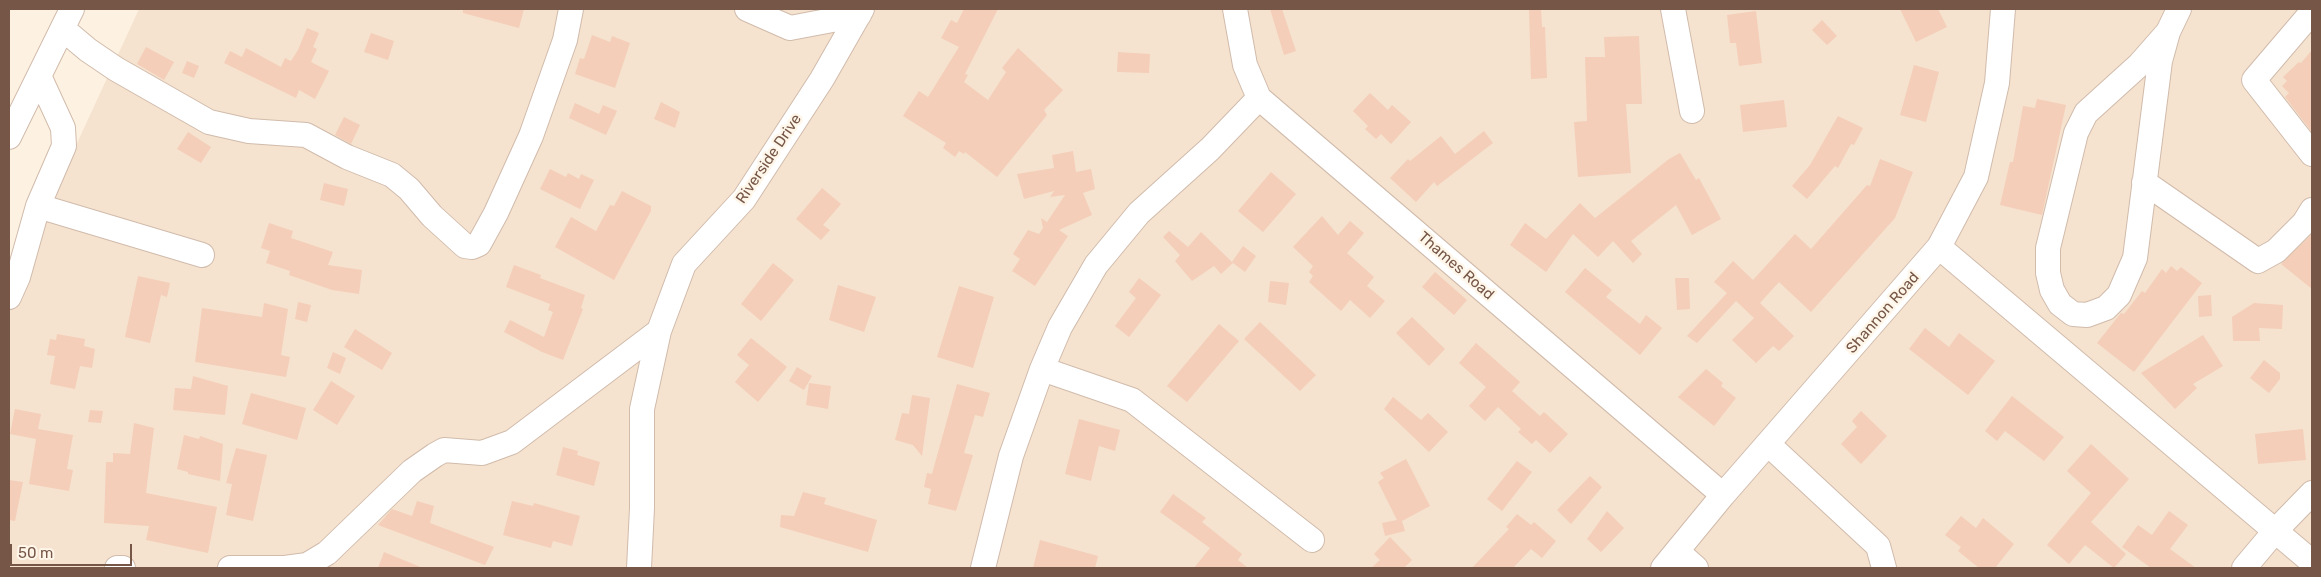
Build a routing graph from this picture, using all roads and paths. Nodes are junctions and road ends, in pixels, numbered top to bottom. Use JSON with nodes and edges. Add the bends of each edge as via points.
{"nodes":[{"id":1,"x":571,"y":9,"type":"edge"},
{"id":2,"x":747,"y":9,"type":"edge"},
{"id":3,"x":1235,"y":9,"type":"edge"},
{"id":4,"x":1673,"y":9,"type":"edge"},
{"id":5,"x":2003,"y":9,"type":"edge"},
{"id":6,"x":2179,"y":9,"type":"edge"},
{"id":7,"x":861,"y":12,"type":"edge"},
{"id":8,"x":2312,"y":12,"type":"edge"},
{"id":9,"x":68,"y":19,"type":"edge"},
{"id":10,"x":2168,"y":32,"type":"junction"},
{"id":11,"x":40,"y":78,"type":"junction"},
{"id":12,"x":1259,"y":98,"type":"junction"},
{"id":13,"x":1692,"y":111,"type":"dead end"},
{"id":14,"x":9,"y":136,"type":"edge"},
{"id":15,"x":2312,"y":154,"type":"edge"},
{"id":16,"x":2144,"y":182,"type":"junction"},
{"id":17,"x":38,"y":206,"type":"junction"},
{"id":18,"x":2312,"y":210,"type":"edge"},
{"id":19,"x":1939,"y":248,"type":"junction"},
{"id":20,"x":202,"y":255,"type":"dead end"},
{"id":21,"x":9,"y":297,"type":"edge"},
{"id":22,"x":659,"y":330,"type":"junction"},
{"id":23,"x":1042,"y":370,"type":"junction"},
{"id":24,"x":1768,"y":444,"type":"junction"},
{"id":25,"x":2312,"y":493,"type":"edge"},
{"id":26,"x":1723,"y":494,"type":"junction"},
{"id":27,"x":2276,"y":530,"type":"junction"},
{"id":28,"x":1312,"y":540,"type":"dead end"},
{"id":29,"x":1670,"y":560,"type":"edge"},
{"id":30,"x":2312,"y":562,"type":"edge"},
{"id":31,"x":117,"y":568,"type":"edge"},
{"id":32,"x":124,"y":568,"type":"edge"},
{"id":33,"x":230,"y":568,"type":"edge"},
{"id":34,"x":639,"y":568,"type":"edge"},
{"id":35,"x":983,"y":568,"type":"edge"},
{"id":36,"x":1696,"y":568,"type":"edge"},
{"id":37,"x":1884,"y":568,"type":"edge"},
{"id":38,"x":2244,"y":568,"type":"edge"}],
"edges":[{"from":1,"to":9,"type":"street","via":[[565,40],[531,136],[496,214],[479,244],[472,248],[465,246],[432,216],[392,175],[346,157],[306,135],[249,131],[209,122],[116,70],[88,50]]},
{"from":2,"to":7,"type":"street","via":[[790,28]]},
{"from":3,"to":12,"type":"street","name":"Thames Road","via":[[1246,64]]},
{"from":4,"to":13,"type":"street"},
{"from":5,"to":19,"type":"street","name":"Shannon Road","via":[[1997,83],[1976,177]]},
{"from":6,"to":10,"type":"street"},
{"from":7,"to":22,"type":"street","name":"Riverside Drive","via":[[744,199],[684,264]]},
{"from":8,"to":15,"type":"street","via":[[2254,80]]},
{"from":9,"to":11,"type":"street"},
{"from":10,"to":16,"type":"street","via":[[2160,62]]},
{"from":10,"to":16,"type":"street","via":[[2139,65],[2086,113],[2076,133],[2048,248],[2052,290],[2060,304],[2073,314],[2087,315],[2106,308],[2119,295],[2135,258]]},
{"from":11,"to":14,"type":"street"},
{"from":11,"to":17,"type":"street","via":[[63,128],[64,146]]},
{"from":12,"to":23,"type":"street","via":[[1210,149],[1139,213],[1102,258],[1060,327]]},
{"from":12,"to":26,"type":"street","name":"Thames Road"},
{"from":16,"to":18,"type":"street","via":[[2258,261],[2276,251],[2304,223]]},
{"from":17,"to":20,"type":"street"},
{"from":17,"to":21,"type":"street"},
{"from":19,"to":24,"type":"street","name":"Shannon Road"},
{"from":19,"to":27,"type":"street"},
{"from":22,"to":33,"type":"street","via":[[512,442],[482,453],[444,450],[435,454],[412,471],[327,553],[307,565]]},
{"from":22,"to":34,"type":"street","name":"Riverside Drive","via":[[642,410]]},
{"from":23,"to":28,"type":"street","via":[[1132,400]]},
{"from":23,"to":35,"type":"street","via":[[1011,456]]},
{"from":24,"to":26,"type":"street","name":"Shannon Road"},
{"from":24,"to":37,"type":"street","via":[[1878,546]]},
{"from":25,"to":27,"type":"street"},
{"from":26,"to":29,"type":"street","name":"Shannon Road"},
{"from":27,"to":30,"type":"street"},
{"from":27,"to":38,"type":"street"},
{"from":29,"to":36,"type":"street"},
{"from":31,"to":32,"type":"street"}]}
